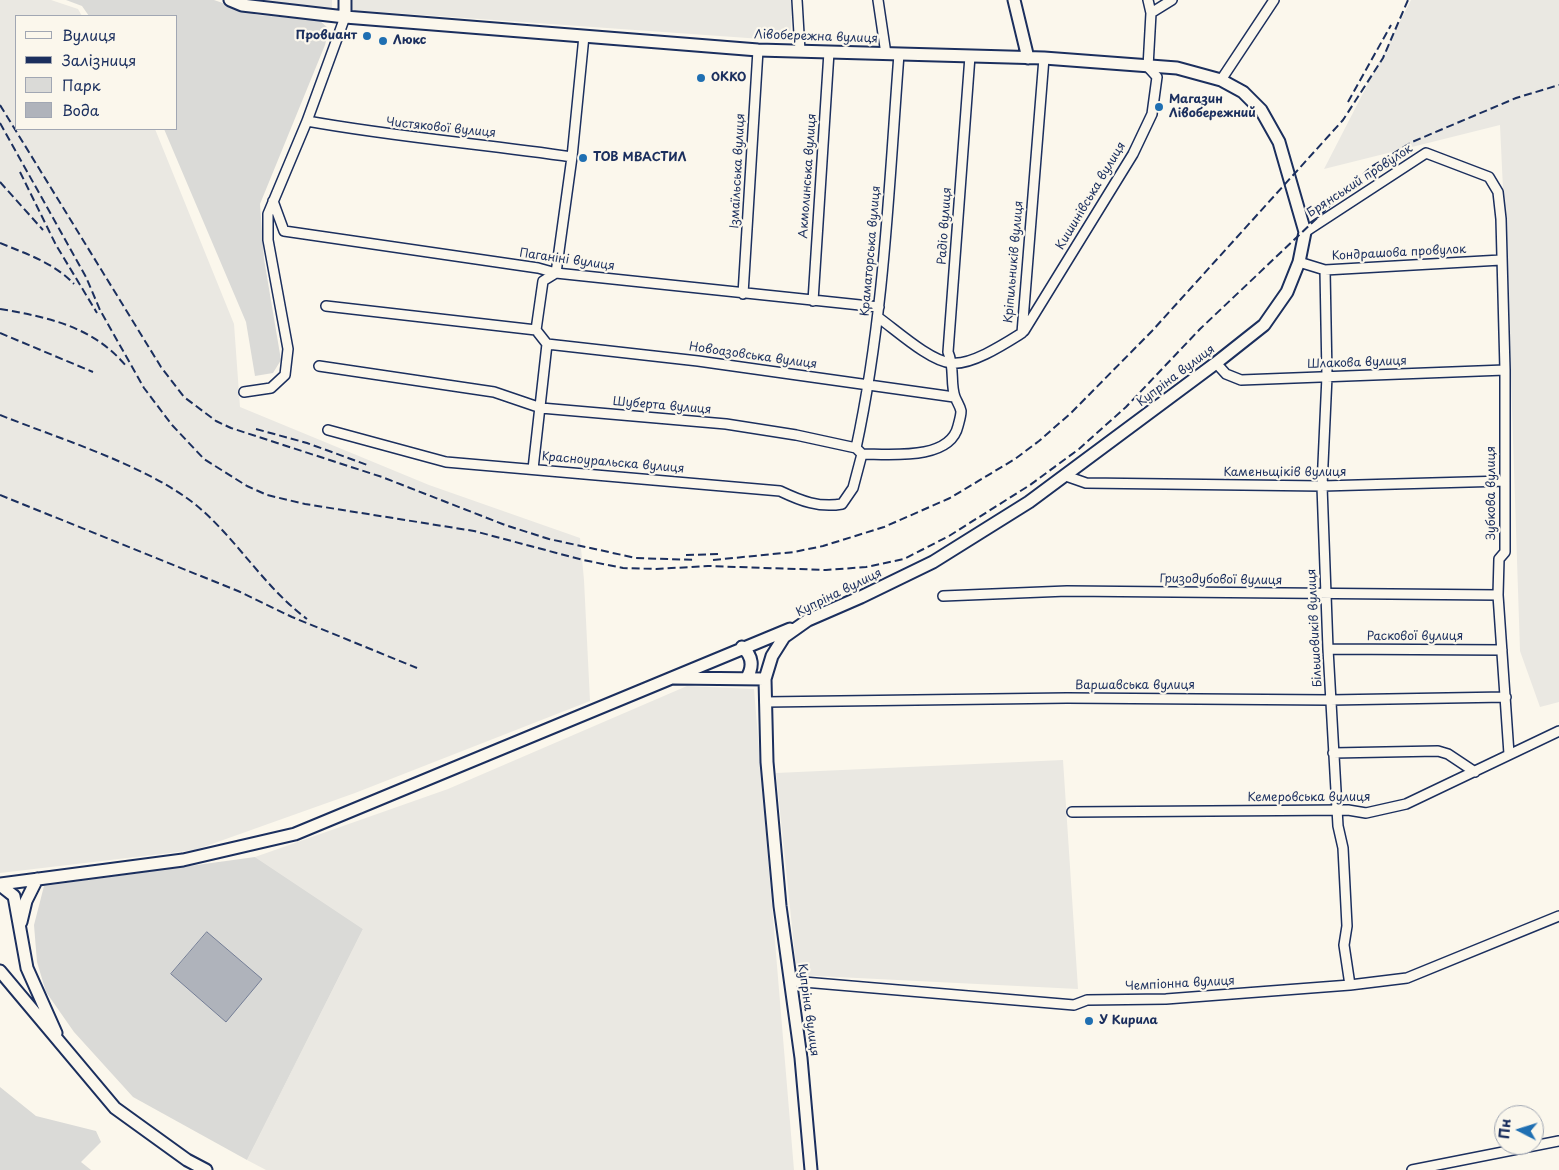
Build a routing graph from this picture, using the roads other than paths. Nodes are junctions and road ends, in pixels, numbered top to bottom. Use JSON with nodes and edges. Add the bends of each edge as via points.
{"nodes":[{"id":1,"x":230,"y":0,"type":"edge"},
{"id":2,"x":345,"y":0,"type":"edge"},
{"id":3,"x":797,"y":0,"type":"edge"},
{"id":4,"x":878,"y":0,"type":"edge"},
{"id":5,"x":1014,"y":0,"type":"edge"},
{"id":6,"x":1148,"y":0,"type":"edge"},
{"id":7,"x":1172,"y":0,"type":"edge"},
{"id":8,"x":1274,"y":0,"type":"edge"},
{"id":9,"x":1151,"y":13,"type":"junction"},
{"id":10,"x":345,"y":17,"type":"junction"},
{"id":11,"x":584,"y":36,"type":"junction"},
{"id":12,"x":758,"y":50,"type":"junction"},
{"id":13,"x":800,"y":51,"type":"junction"},
{"id":14,"x":828,"y":52,"type":"junction"},
{"id":15,"x":886,"y":54,"type":"junction"},
{"id":16,"x":900,"y":54,"type":"junction"},
{"id":17,"x":970,"y":56,"type":"junction"},
{"id":18,"x":1028,"y":58,"type":"junction"},
{"id":19,"x":1044,"y":58,"type":"junction"},
{"id":20,"x":1148,"y":67,"type":"junction"},
{"id":21,"x":1220,"y":80,"type":"junction"},
{"id":22,"x":307,"y":121,"type":"junction"},
{"id":23,"x":572,"y":157,"type":"junction"},
{"id":24,"x":274,"y":201,"type":"junction"},
{"id":25,"x":1305,"y":232,"type":"junction"},
{"id":26,"x":1501,"y":260,"type":"junction"},
{"id":27,"x":1299,"y":262,"type":"junction"},
{"id":28,"x":1325,"y":270,"type":"junction"},
{"id":29,"x":556,"y":273,"type":"junction"},
{"id":30,"x":743,"y":294,"type":"junction"},
{"id":31,"x":813,"y":301,"type":"junction"},
{"id":32,"x":326,"y":306,"type":"dead end"},
{"id":33,"x":879,"y":307,"type":"junction"},
{"id":34,"x":879,"y":318,"type":"junction"},
{"id":35,"x":536,"y":330,"type":"junction"},
{"id":36,"x":1022,"y":333,"type":"junction"},
{"id":37,"x":547,"y":344,"type":"junction"},
{"id":38,"x":1216,"y":363,"type":"junction"},
{"id":39,"x":953,"y":364,"type":"junction"},
{"id":40,"x":319,"y":366,"type":"dead end"},
{"id":41,"x":1505,"y":370,"type":"junction"},
{"id":42,"x":1327,"y":376,"type":"junction"},
{"id":43,"x":869,"y":385,"type":"junction"},
{"id":44,"x":244,"y":392,"type":"dead end"},
{"id":45,"x":954,"y":397,"type":"junction"},
{"id":46,"x":540,"y":408,"type":"junction"},
{"id":47,"x":328,"y":430,"type":"dead end"},
{"id":48,"x":859,"y":451,"type":"junction"},
{"id":49,"x":533,"y":469,"type":"junction"},
{"id":50,"x":1066,"y":476,"type":"junction"},
{"id":51,"x":1505,"y":481,"type":"junction"},
{"id":52,"x":1322,"y":486,"type":"junction"},
{"id":53,"x":1325,"y":594,"type":"junction"},
{"id":54,"x":1498,"y":595,"type":"junction"},
{"id":55,"x":943,"y":596,"type":"dead end"},
{"id":56,"x":808,"y":620,"type":"junction"},
{"id":57,"x":742,"y":648,"type":"junction"},
{"id":58,"x":1328,"y":649,"type":"junction"},
{"id":59,"x":1502,"y":650,"type":"junction"},
{"id":60,"x":669,"y":678,"type":"junction"},
{"id":61,"x":746,"y":679,"type":"junction"},
{"id":62,"x":765,"y":679,"type":"junction"},
{"id":63,"x":1506,"y":697,"type":"junction"},
{"id":64,"x":1330,"y":700,"type":"junction"},
{"id":65,"x":765,"y":702,"type":"junction"},
{"id":66,"x":1559,"y":731,"type":"edge"},
{"id":67,"x":1333,"y":753,"type":"junction"},
{"id":68,"x":1509,"y":754,"type":"junction"},
{"id":69,"x":1475,"y":772,"type":"junction"},
{"id":70,"x":1338,"y":810,"type":"junction"},
{"id":71,"x":1072,"y":812,"type":"dead end"},
{"id":72,"x":37,"y":880,"type":"junction"},
{"id":73,"x":0,"y":885,"type":"edge"},
{"id":74,"x":1559,"y":916,"type":"edge"},
{"id":75,"x":20,"y":926,"type":"junction"},
{"id":76,"x":0,"y":971,"type":"edge"},
{"id":77,"x":792,"y":981,"type":"junction"},
{"id":78,"x":1350,"y":985,"type":"junction"},
{"id":79,"x":61,"y":1044,"type":"junction"},
{"id":80,"x":1559,"y":1141,"type":"edge"},
{"id":81,"x":206,"y":1170,"type":"edge"},
{"id":82,"x":811,"y":1170,"type":"edge"},
{"id":83,"x":1412,"y":1170,"type":"edge"}],
"edges":[{"from":1,"to":10,"type":"main road","name":"Лівобережна вулиця","via":[[242,5]]},
{"from":2,"to":10,"type":"main road"},
{"from":3,"to":13,"type":"street"},
{"from":4,"to":15,"type":"street"},
{"from":5,"to":18,"type":"main road"},
{"from":6,"to":9,"type":"street"},
{"from":7,"to":9,"type":"street"},
{"from":8,"to":21,"type":"street"},
{"from":9,"to":20,"type":"street"},
{"from":10,"to":11,"type":"main road","name":"Лівобережна вулиця"},
{"from":10,"to":22,"type":"street"},
{"from":11,"to":12,"type":"main road","name":"Лівобережна вулиця"},
{"from":11,"to":23,"type":"street"},
{"from":12,"to":13,"type":"main road","name":"Лівобережна вулиця"},
{"from":12,"to":30,"type":"street","name":"Ізмаїльська вулиця"},
{"from":13,"to":14,"type":"main road","name":"Лівобережна вулиця"},
{"from":14,"to":15,"type":"main road","name":"Лівобережна вулиця"},
{"from":14,"to":31,"type":"street","name":"Акмолинська вулиця"},
{"from":15,"to":16,"type":"main road","name":"Лівобережна вулиця"},
{"from":16,"to":17,"type":"main road","name":"Лівобережна вулиця"},
{"from":16,"to":33,"type":"street","name":"Краматорська вулиця"},
{"from":17,"to":18,"type":"main road","name":"Лівобережна вулиця"},
{"from":17,"to":39,"type":"street","name":"Радіо вулиця","via":[[948,352]]},
{"from":18,"to":19,"type":"main road","name":"Лівобережна вулиця"},
{"from":19,"to":20,"type":"main road","name":"Лівобережна вулиця"},
{"from":19,"to":36,"type":"street","name":"Кріпильників вулиця"},
{"from":20,"to":21,"type":"main road","name":"Лівобережна вулиця","via":[[1177,68]]},
{"from":20,"to":36,"type":"street","name":"Кишинівська вулиця","via":[[1157,77],[1152,114],[1133,154]]},
{"from":21,"to":25,"type":"main road","name":"Лівобережна вулиця","via":[[1243,92],[1266,118],[1278,142]]},
{"from":22,"to":23,"type":"street","name":"Чистякової вулиця","via":[[382,134]]},
{"from":22,"to":24,"type":"street"},
{"from":23,"to":29,"type":"street"},
{"from":24,"to":29,"type":"street","name":"Паганіні вулиця","via":[[284,232]]},
{"from":24,"to":44,"type":"street","via":[[268,214],[268,240],[288,350],[285,375],[271,388]]},
{"from":25,"to":26,"type":"street","name":"Брянський провулок","via":[[1426,153],[1489,177],[1498,192]]},
{"from":25,"to":27,"type":"main road","name":"Купріна вулиця"},
{"from":26,"to":28,"type":"street","name":"Кондрашова провулок"},
{"from":26,"to":41,"type":"street","name":"Зубкова вулиця"},
{"from":27,"to":28,"type":"street","name":"Кондрашова провулок"},
{"from":27,"to":38,"type":"main road","name":"Купріна вулиця","via":[[1287,292],[1264,325]]},
{"from":28,"to":42,"type":"street","name":"Більшовиків вулиця"},
{"from":29,"to":30,"type":"street","name":"Паганіні вулиця"},
{"from":29,"to":35,"type":"street","via":[[543,281]]},
{"from":30,"to":31,"type":"street","name":"Паганіні вулиця"},
{"from":31,"to":33,"type":"street","name":"Паганіні вулиця"},
{"from":32,"to":35,"type":"street"},
{"from":33,"to":34,"type":"street","name":"Краматорська вулиця"},
{"from":34,"to":39,"type":"street","via":[[932,355]]},
{"from":34,"to":43,"type":"street","name":"Краматорська вулиця"},
{"from":35,"to":37,"type":"street"},
{"from":36,"to":39,"type":"street","name":"Кріпильників вулиця","via":[[992,352]]},
{"from":37,"to":43,"type":"street","name":"Новоазовська вулиця"},
{"from":37,"to":46,"type":"street"},
{"from":38,"to":42,"type":"street","name":"Шлакова вулиця","via":[[1226,374],[1241,380]]},
{"from":38,"to":50,"type":"main road","name":"Купріна вулиця"},
{"from":39,"to":45,"type":"street","name":"Радіо вулиця"},
{"from":40,"to":46,"type":"street","name":"Шуберта вулиця","via":[[494,392]]},
{"from":41,"to":42,"type":"street","name":"Шлакова вулиця"},
{"from":41,"to":51,"type":"street","name":"Зубкова вулиця"},
{"from":42,"to":52,"type":"street","name":"Більшовиків вулиця"},
{"from":43,"to":45,"type":"street","name":"Новоазовська вулиця"},
{"from":43,"to":48,"type":"street","name":"Краматорська вулиця"},
{"from":45,"to":48,"type":"street","name":"Шуберта вулиця","via":[[961,414],[957,432],[946,445],[909,454]]},
{"from":46,"to":48,"type":"street","name":"Шуберта вулиця","via":[[726,424],[796,435]]},
{"from":46,"to":49,"type":"street"},
{"from":47,"to":49,"type":"street","name":"Красноуральска вулиця","via":[[446,462]]},
{"from":48,"to":49,"type":"street","name":"Красноуральска вулиця","via":[[853,488],[842,504],[830,506],[805,502],[780,491]]},
{"from":50,"to":52,"type":"street","name":"Каменьщіків вулиця","via":[[1086,483]]},
{"from":50,"to":56,"type":"main road","name":"Купріна вулиця","via":[[933,562]]},
{"from":51,"to":52,"type":"street","name":"Каменьщіків вулиця"},
{"from":51,"to":54,"type":"street","name":"Зубкова вулиця","via":[[1505,552],[1500,559]]},
{"from":52,"to":53,"type":"street","name":"Більшовиків вулиця"},
{"from":53,"to":54,"type":"street","name":"Гризодубової вулиця"},
{"from":53,"to":55,"type":"street","name":"Гризодубової вулиця","via":[[1067,592]]},
{"from":53,"to":58,"type":"street","name":"Більшовиків вулиця"},
{"from":54,"to":59,"type":"street","name":"Зубкова вулиця"},
{"from":56,"to":57,"type":"main road"},
{"from":56,"to":62,"type":"main road","name":"Купріна вулиця","via":[[784,637],[772,656]]},
{"from":57,"to":60,"type":"main road"},
{"from":57,"to":61,"type":"main road","via":[[750,654],[752,662]]},
{"from":58,"to":59,"type":"street","name":"Раскової вулиця"},
{"from":58,"to":64,"type":"street","name":"Більшовиків вулиця"},
{"from":59,"to":63,"type":"street","name":"Зубкова вулиця"},
{"from":60,"to":61,"type":"main road"},
{"from":60,"to":72,"type":"main road","via":[[295,834],[183,860]]},
{"from":61,"to":62,"type":"main road"},
{"from":62,"to":65,"type":"main road","name":"Купріна вулиця"},
{"from":63,"to":64,"type":"street","name":"Варшавська вулиця"},
{"from":63,"to":68,"type":"street","name":"Зубкова вулиця"},
{"from":64,"to":65,"type":"street","name":"Варшавська вулиця","via":[[1067,698]]},
{"from":64,"to":67,"type":"street","name":"Більшовиків вулиця"},
{"from":65,"to":77,"type":"main road","name":"Купріна вулиця","via":[[780,906],[787,968]]},
{"from":66,"to":68,"type":"street","name":"Кемеровська вулиця"},
{"from":67,"to":69,"type":"street","via":[[1438,751]]},
{"from":67,"to":70,"type":"street","name":"Більшовиків вулиця"},
{"from":68,"to":69,"type":"street","name":"Кемеровська вулиця"},
{"from":69,"to":70,"type":"street","name":"Кемеровська вулиця","via":[[1406,804],[1366,813]]},
{"from":70,"to":71,"type":"street","name":"Кемеровська вулиця"},
{"from":70,"to":78,"type":"street","name":"Більшовиків вулиця","via":[[1347,926],[1344,944]]},
{"from":72,"to":73,"type":"main road"},
{"from":72,"to":75,"type":"main road","via":[[26,901]]},
{"from":73,"to":75,"type":"main road","via":[[14,896]]},
{"from":74,"to":78,"type":"street","name":"Чемпіонна вулиця","via":[[1407,978]]},
{"from":75,"to":79,"type":"main road","via":[[28,968]]},
{"from":76,"to":79,"type":"main road"},
{"from":77,"to":78,"type":"street","name":"Чемпіонна вулиця","via":[[1074,1005],[1087,1000],[1166,999]]},
{"from":77,"to":82,"type":"main road","name":"Купріна вулиця"},
{"from":79,"to":81,"type":"main road","via":[[115,1108]]},
{"from":80,"to":83,"type":"street"}]}
